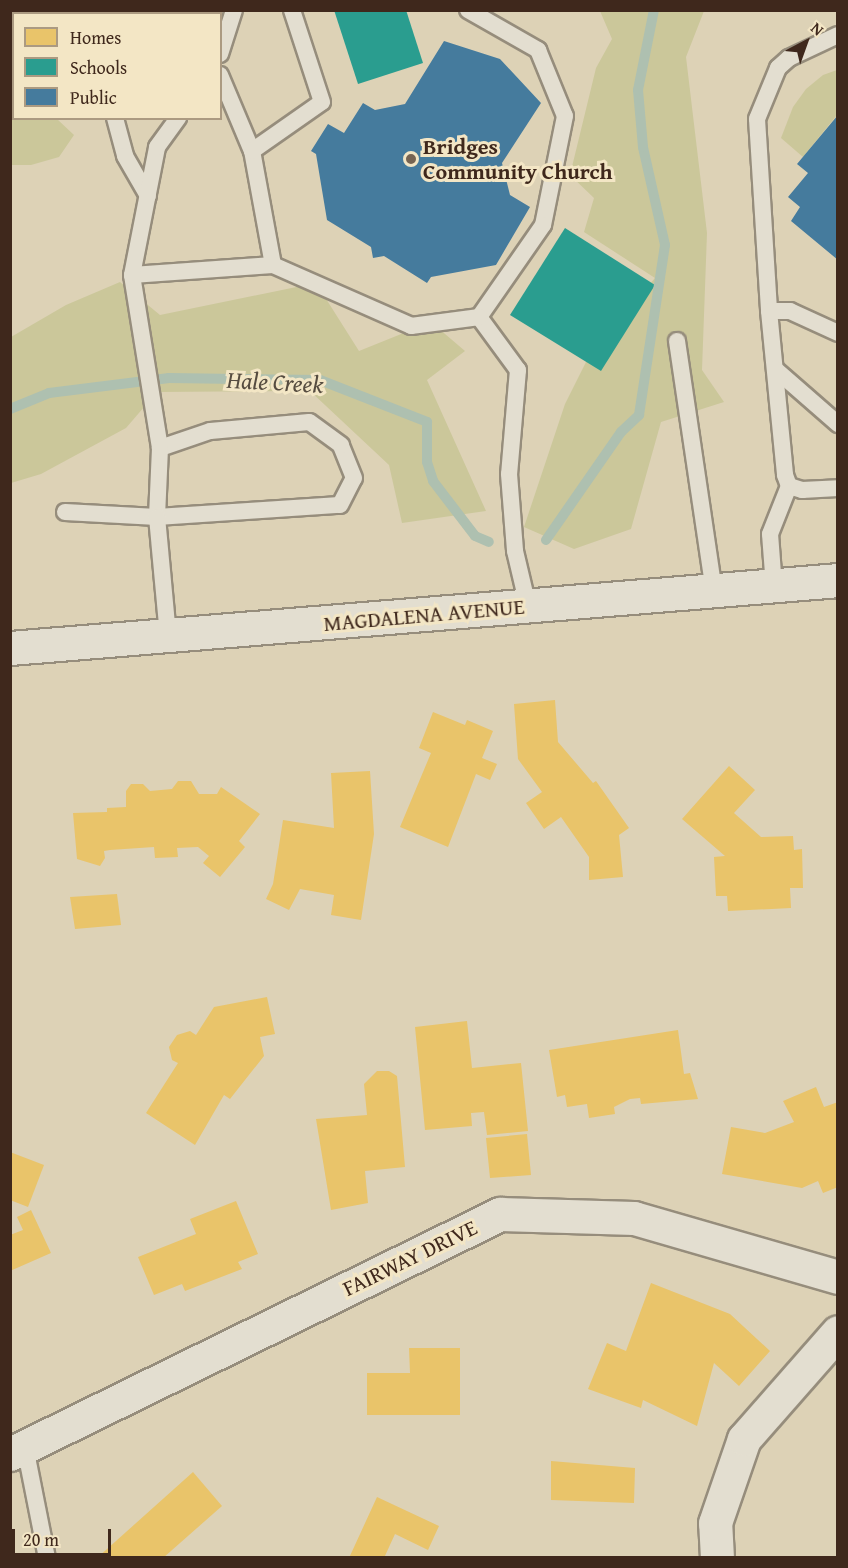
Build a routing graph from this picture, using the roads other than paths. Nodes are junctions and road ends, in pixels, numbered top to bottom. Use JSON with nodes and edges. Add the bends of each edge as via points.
{"nodes":[{"id":1,"x":234,"y":10,"type":"edge"},
{"id":2,"x":292,"y":10,"type":"edge"},
{"id":3,"x":468,"y":10,"type":"edge"},
{"id":4,"x":837,"y":35,"type":"edge"},
{"id":5,"x":222,"y":48,"type":"edge"},
{"id":6,"x":222,"y":80,"type":"edge"},
{"id":7,"x":116,"y":120,"type":"edge"},
{"id":8,"x":177,"y":120,"type":"edge"},
{"id":9,"x":252,"y":151,"type":"junction"},
{"id":10,"x":148,"y":196,"type":"junction"},
{"id":11,"x":273,"y":265,"type":"junction"},
{"id":12,"x":132,"y":275,"type":"junction"},
{"id":13,"x":769,"y":311,"type":"junction"},
{"id":14,"x":479,"y":317,"type":"junction"},
{"id":15,"x":837,"y":333,"type":"edge"},
{"id":16,"x":677,"y":341,"type":"dead end"},
{"id":17,"x":775,"y":369,"type":"junction"},
{"id":18,"x":837,"y":424,"type":"edge"},
{"id":19,"x":160,"y":448,"type":"junction"},
{"id":20,"x":789,"y":486,"type":"junction"},
{"id":21,"x":837,"y":488,"type":"edge"},
{"id":22,"x":65,"y":512,"type":"dead end"},
{"id":23,"x":158,"y":517,"type":"junction"},
{"id":24,"x":837,"y":580,"type":"edge"},
{"id":25,"x":774,"y":586,"type":"junction"},
{"id":26,"x":714,"y":591,"type":"junction"},
{"id":27,"x":528,"y":606,"type":"junction"},
{"id":28,"x":168,"y":635,"type":"junction"},
{"id":29,"x":10,"y":648,"type":"edge"},
{"id":30,"x":837,"y":1277,"type":"edge"},
{"id":31,"x":837,"y":1332,"type":"edge"},
{"id":32,"x":18,"y":1451,"type":"edge"},
{"id":33,"x":47,"y":1557,"type":"edge"},
{"id":34,"x":717,"y":1557,"type":"edge"}],
"edges":[{"from":1,"to":5,"type":"lane"},
{"from":2,"to":9,"type":"lane","via":[[322,102]]},
{"from":3,"to":14,"type":"lane","via":[[538,50],[565,116],[543,225]]},
{"from":4,"to":13,"type":"lane","via":[[789,58],[778,68],[757,119]]},
{"from":6,"to":9,"type":"lane"},
{"from":7,"to":10,"type":"lane","via":[[125,156]]},
{"from":8,"to":10,"type":"lane","via":[[158,147]]},
{"from":9,"to":11,"type":"lane"},
{"from":10,"to":12,"type":"lane"},
{"from":11,"to":12,"type":"lane"},
{"from":11,"to":14,"type":"lane","via":[[411,326]]},
{"from":12,"to":19,"type":"lane"},
{"from":13,"to":15,"type":"lane","via":[[790,311]]},
{"from":13,"to":17,"type":"lane"},
{"from":14,"to":27,"type":"lane","via":[[518,370],[509,474],[515,551]]},
{"from":16,"to":26,"type":"lane"},
{"from":17,"to":18,"type":"lane"},
{"from":17,"to":20,"type":"lane"},
{"from":19,"to":23,"type":"lane"},
{"from":19,"to":23,"type":"lane","via":[[210,431],[309,422],[341,445],[354,478],[340,505]]},
{"from":20,"to":21,"type":"lane","via":[[802,490]]},
{"from":20,"to":25,"type":"lane","via":[[770,534]]},
{"from":22,"to":23,"type":"lane"},
{"from":23,"to":28,"type":"lane"},
{"from":24,"to":25,"type":"street","name":"MAGDALENA AVENUE"},
{"from":25,"to":26,"type":"street","name":"MAGDALENA AVENUE"},
{"from":26,"to":27,"type":"street","name":"MAGDALENA AVENUE"},
{"from":27,"to":28,"type":"street","name":"MAGDALENA AVENUE"},
{"from":28,"to":29,"type":"street","name":"MAGDALENA AVENUE"},
{"from":30,"to":32,"type":"street","name":"FAIRWAY DRIVE","via":[[634,1218],[500,1214]]},
{"from":31,"to":34,"type":"street","via":[[744,1439],[715,1523]]},
{"from":32,"to":33,"type":"lane"}]}
